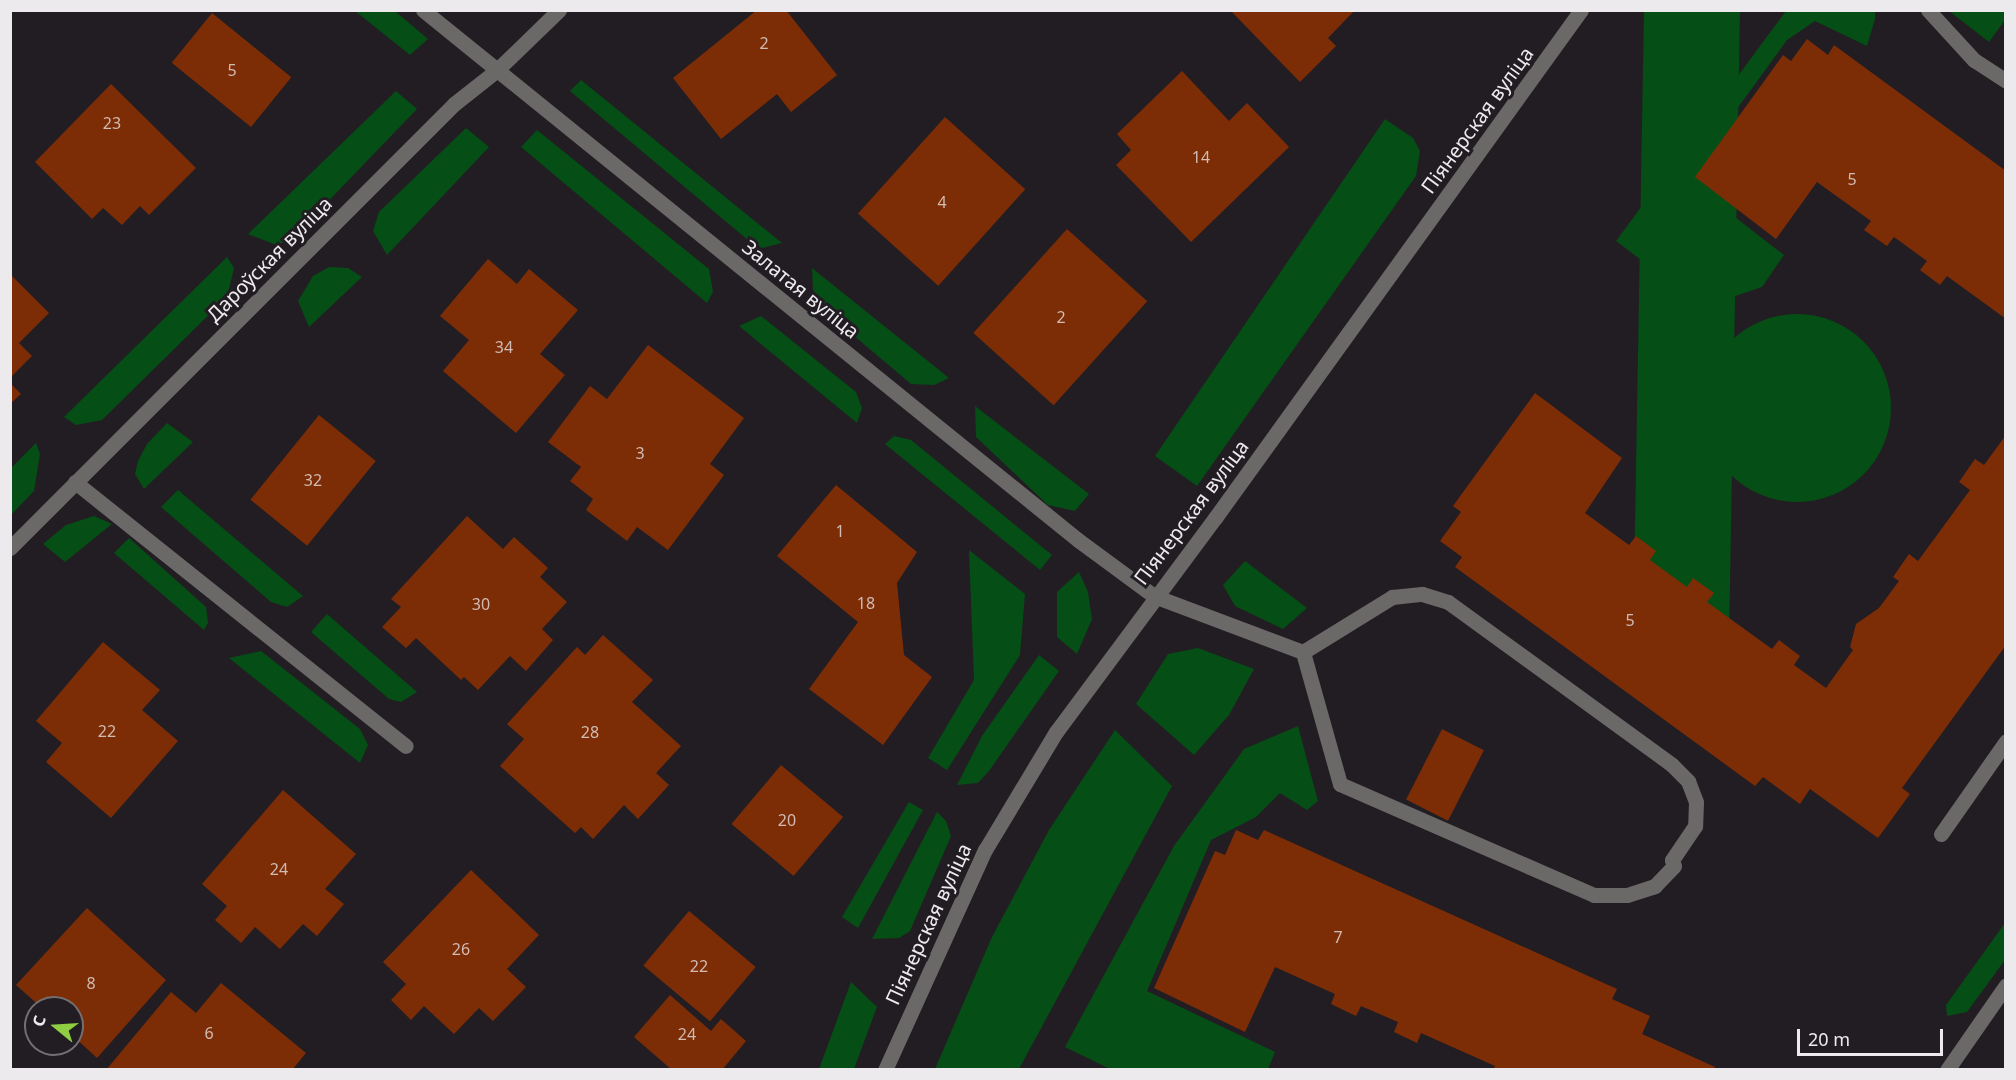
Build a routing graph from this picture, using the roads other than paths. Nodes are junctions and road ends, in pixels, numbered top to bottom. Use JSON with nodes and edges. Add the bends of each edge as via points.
{"nodes":[{"id":1,"x":423,"y":10,"type":"edge"},
{"id":2,"x":559,"y":10,"type":"edge"},
{"id":3,"x":1581,"y":10,"type":"edge"},
{"id":4,"x":1928,"y":10,"type":"edge"},
{"id":5,"x":496,"y":71,"type":"junction"},
{"id":6,"x":2006,"y":81,"type":"edge"},
{"id":7,"x":75,"y":482,"type":"junction"},
{"id":8,"x":10,"y":548,"type":"edge"},
{"id":9,"x":1154,"y":596,"type":"junction"},
{"id":10,"x":1303,"y":652,"type":"junction"},
{"id":11,"x":2006,"y":741,"type":"edge"},
{"id":12,"x":406,"y":746,"type":"dead end"},
{"id":13,"x":1941,"y":834,"type":"dead end"},
{"id":14,"x":2006,"y":985,"type":"edge"},
{"id":15,"x":885,"y":1070,"type":"edge"},
{"id":16,"x":1947,"y":1070,"type":"edge"}],
"edges":[{"from":1,"to":5,"type":"street","name":"Залатая вуліца"},
{"from":2,"to":5,"type":"street","name":"Дароўская вуліца"},
{"from":3,"to":9,"type":"street","name":"Піянерская вуліца","via":[[1222,509]]},
{"from":4,"to":6,"type":"street","via":[[1974,60]]},
{"from":5,"to":7,"type":"street","name":"Дароўская вуліца","via":[[454,104]]},
{"from":5,"to":9,"type":"street","name":"Залатая вуліца","via":[[1078,540]]},
{"from":7,"to":8,"type":"street","name":"Дароўская вуліца"},
{"from":7,"to":12,"type":"street"},
{"from":9,"to":10,"type":"street","name":"Залатая вуліца"},
{"from":9,"to":15,"type":"street","name":"Піянерская вуліца","via":[[1056,732],[985,850]]},
{"from":10,"to":10,"type":"street","via":[[1340,784],[1594,896],[1628,895],[1655,886],[1674,866],[1672,860],[1695,826],[1696,802],[1688,781],[1672,765],[1448,602],[1422,594],[1392,597]]},
{"from":11,"to":13,"type":"street"},
{"from":14,"to":16,"type":"street"}]}
